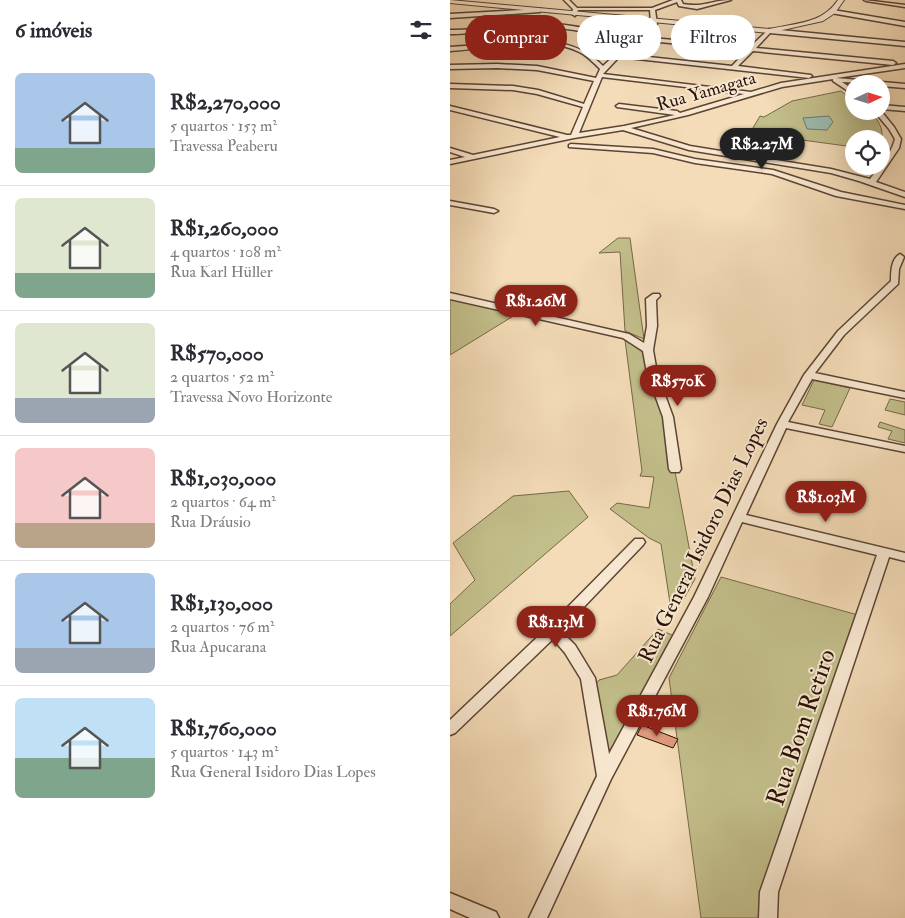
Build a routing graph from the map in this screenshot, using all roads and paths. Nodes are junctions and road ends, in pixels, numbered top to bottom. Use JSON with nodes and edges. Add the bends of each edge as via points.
{"nodes":[{"id":1,"x":566,"y":0,"type":"edge"},
{"id":2,"x":602,"y":0,"type":"edge"},
{"id":3,"x":629,"y":0,"type":"edge"},
{"id":4,"x":678,"y":0,"type":"edge"},
{"id":5,"x":729,"y":0,"type":"edge"},
{"id":6,"x":842,"y":0,"type":"edge"},
{"id":7,"x":866,"y":0,"type":"edge"},
{"id":8,"x":450,"y":1,"type":"edge"},
{"id":9,"x":905,"y":6,"type":"edge"},
{"id":10,"x":602,"y":8,"type":"junction"},
{"id":11,"x":631,"y":8,"type":"junction"},
{"id":12,"x":652,"y":9,"type":"junction"},
{"id":13,"x":513,"y":10,"type":"junction"},
{"id":14,"x":544,"y":11,"type":"junction"},
{"id":15,"x":576,"y":11,"type":"junction"},
{"id":16,"x":833,"y":12,"type":"junction"},
{"id":17,"x":494,"y":14,"type":"junction"},
{"id":18,"x":607,"y":15,"type":"edge"},
{"id":19,"x":652,"y":15,"type":"edge"},
{"id":20,"x":450,"y":16,"type":"edge"},
{"id":21,"x":661,"y":22,"type":"edge"},
{"id":22,"x":905,"y":24,"type":"edge"},
{"id":23,"x":577,"y":29,"type":"edge"},
{"id":24,"x":769,"y":31,"type":"junction"},
{"id":25,"x":450,"y":32,"type":"edge"},
{"id":26,"x":905,"y":44,"type":"edge"},
{"id":27,"x":755,"y":45,"type":"edge"},
{"id":28,"x":450,"y":49,"type":"edge"},
{"id":29,"x":755,"y":49,"type":"edge"},
{"id":30,"x":612,"y":60,"type":"edge"},
{"id":31,"x":661,"y":60,"type":"edge"},
{"id":32,"x":741,"y":60,"type":"edge"},
{"id":33,"x":905,"y":65,"type":"edge"},
{"id":34,"x":450,"y":67,"type":"edge"},
{"id":35,"x":734,"y":68,"type":"junction"},
{"id":36,"x":600,"y":75,"type":"junction"},
{"id":37,"x":860,"y":75,"type":"edge"},
{"id":38,"x":845,"y":77,"type":"edge"},
{"id":39,"x":825,"y":78,"type":"junction"},
{"id":40,"x":845,"y":78,"type":"edge"},
{"id":41,"x":833,"y":79,"type":"junction"},
{"id":42,"x":845,"y":82,"type":"edge"},
{"id":43,"x":842,"y":84,"type":"junction"},
{"id":44,"x":890,"y":84,"type":"edge"},
{"id":45,"x":450,"y":86,"type":"edge"},
{"id":46,"x":845,"y":86,"type":"edge"},
{"id":47,"x":905,"y":86,"type":"edge"},
{"id":48,"x":753,"y":93,"type":"junction"},
{"id":49,"x":585,"y":106,"type":"junction"},
{"id":50,"x":619,"y":106,"type":"dead end"},
{"id":51,"x":450,"y":108,"type":"edge"},
{"id":52,"x":890,"y":108,"type":"edge"},
{"id":53,"x":905,"y":109,"type":"edge"},
{"id":54,"x":686,"y":114,"type":"junction"},
{"id":55,"x":885,"y":120,"type":"edge"},
{"id":56,"x":624,"y":128,"type":"junction"},
{"id":57,"x":571,"y":136,"type":"junction"},
{"id":58,"x":902,"y":139,"type":"edge"},
{"id":59,"x":570,"y":146,"type":"dead end"},
{"id":60,"x":896,"y":148,"type":"junction"},
{"id":61,"x":450,"y":150,"type":"edge"},
{"id":62,"x":905,"y":150,"type":"edge"},
{"id":63,"x":472,"y":157,"type":"junction"},
{"id":64,"x":450,"y":162,"type":"edge"},
{"id":65,"x":872,"y":182,"type":"junction"},
{"id":66,"x":905,"y":195,"type":"edge"},
{"id":67,"x":450,"y":203,"type":"edge"},
{"id":68,"x":905,"y":207,"type":"edge"},
{"id":69,"x":494,"y":211,"type":"dead end"},
{"id":70,"x":900,"y":257,"type":"dead end"},
{"id":71,"x":900,"y":283,"type":"edge"},
{"id":72,"x":450,"y":296,"type":"edge"},
{"id":73,"x":656,"y":296,"type":"dead end"},
{"id":74,"x":648,"y":350,"type":"junction"},
{"id":75,"x":809,"y":375,"type":"junction"},
{"id":76,"x":905,"y":395,"type":"edge"},
{"id":77,"x":782,"y":424,"type":"junction"},
{"id":78,"x":905,"y":449,"type":"edge"},
{"id":79,"x":675,"y":469,"type":"dead end"},
{"id":80,"x":740,"y":517,"type":"junction"},
{"id":81,"x":639,"y":542,"type":"dead end"},
{"id":82,"x":884,"y":552,"type":"junction"},
{"id":83,"x":905,"y":557,"type":"edge"},
{"id":84,"x":553,"y":631,"type":"junction"},
{"id":85,"x":450,"y":729,"type":"edge"},
{"id":86,"x":605,"y":776,"type":"junction"},
{"id":87,"x":450,"y":901,"type":"edge"},
{"id":88,"x":490,"y":918,"type":"edge"},
{"id":89,"x":538,"y":918,"type":"edge"},
{"id":90,"x":768,"y":918,"type":"edge"}],
"edges":[{"from":1,"to":15,"type":"street"},
{"from":2,"to":10,"type":"street"},
{"from":3,"to":11,"type":"street"},
{"from":4,"to":5,"type":"street","via":[[681,5],[697,8]]},
{"from":4,"to":12,"type":"street"},
{"from":6,"to":16,"type":"street"},
{"from":7,"to":9,"type":"street"},
{"from":8,"to":13,"type":"street"},
{"from":10,"to":11,"type":"street"},
{"from":10,"to":15,"type":"street"},
{"from":11,"to":12,"type":"street"},
{"from":12,"to":19,"type":"street"},
{"from":13,"to":14,"type":"street"},
{"from":13,"to":14,"type":"street"},
{"from":13,"to":17,"type":"street"},
{"from":13,"to":17,"type":"street"},
{"from":14,"to":15,"type":"street"},
{"from":15,"to":18,"type":"street"},
{"from":16,"to":22,"type":"street"},
{"from":16,"to":24,"type":"street","via":[[821,20]]},
{"from":17,"to":20,"type":"street"},
{"from":21,"to":24,"type":"street"},
{"from":23,"to":25,"type":"street","via":[[522,26]]},
{"from":24,"to":26,"type":"street"},
{"from":24,"to":27,"type":"street"},
{"from":28,"to":36,"type":"street","via":[[541,42],[584,53]]},
{"from":29,"to":33,"type":"street"},
{"from":30,"to":36,"type":"street"},
{"from":31,"to":35,"type":"street"},
{"from":32,"to":35,"type":"street"},
{"from":33,"to":37,"type":"street","name":"Rua Yamagata"},
{"from":34,"to":36,"type":"street","via":[[537,68]]},
{"from":35,"to":39,"type":"street"},
{"from":36,"to":48,"type":"street"},
{"from":36,"to":49,"type":"street"},
{"from":38,"to":39,"type":"street","name":"Rua Yamagata"},
{"from":39,"to":41,"type":"street"},
{"from":39,"to":48,"type":"street","name":"Rua Yamagata"},
{"from":40,"to":41,"type":"street"},
{"from":41,"to":43,"type":"street"},
{"from":42,"to":43,"type":"street"},
{"from":43,"to":46,"type":"street"},
{"from":44,"to":47,"type":"street"},
{"from":45,"to":49,"type":"street","via":[[512,88]]},
{"from":48,"to":54,"type":"street","name":"Rua Yamagata"},
{"from":49,"to":57,"type":"street"},
{"from":50,"to":54,"type":"street"},
{"from":51,"to":57,"type":"street"},
{"from":52,"to":53,"type":"street"},
{"from":54,"to":56,"type":"street","name":"Rua Yamagata"},
{"from":55,"to":58,"type":"street"},
{"from":56,"to":57,"type":"street","name":"Rua Yamagata"},
{"from":56,"to":65,"type":"street","via":[[677,145],[812,167]]},
{"from":57,"to":63,"type":"street","name":"Rua Yamagata"},
{"from":58,"to":60,"type":"street"},
{"from":59,"to":68,"type":"street","via":[[653,151],[695,161],[773,172],[839,194]]},
{"from":60,"to":62,"type":"street"},
{"from":60,"to":65,"type":"street"},
{"from":61,"to":63,"type":"street"},
{"from":63,"to":64,"type":"street","name":"Rua Yamagata"},
{"from":65,"to":66,"type":"street"},
{"from":67,"to":69,"type":"street"},
{"from":70,"to":71,"type":"street","via":[[895,269]]},
{"from":71,"to":75,"type":"street","name":"Rua General Isidoro Dias Lopes","via":[[841,333]]},
{"from":72,"to":74,"type":"street","via":[[626,336]]},
{"from":73,"to":74,"type":"street","via":[[651,299],[652,326]]},
{"from":74,"to":79,"type":"street","via":[[668,417]]},
{"from":75,"to":76,"type":"street"},
{"from":75,"to":77,"type":"street","name":"Rua General Isidoro Dias Lopes"},
{"from":77,"to":78,"type":"street"},
{"from":77,"to":80,"type":"street","name":"Rua General Isidoro Dias Lopes"},
{"from":80,"to":82,"type":"street"},
{"from":80,"to":86,"type":"street","name":"Rua General Isidoro Dias Lopes"},
{"from":81,"to":84,"type":"street"},
{"from":82,"to":83,"type":"street"},
{"from":82,"to":90,"type":"street","name":"Rua Bom Retiro","via":[[769,892]]},
{"from":84,"to":85,"type":"street"},
{"from":84,"to":86,"type":"street","via":[[570,649],[588,678]]},
{"from":86,"to":89,"type":"street","name":"Rua General Isidoro Dias Lopes"},
{"from":87,"to":88,"type":"street"}]}
